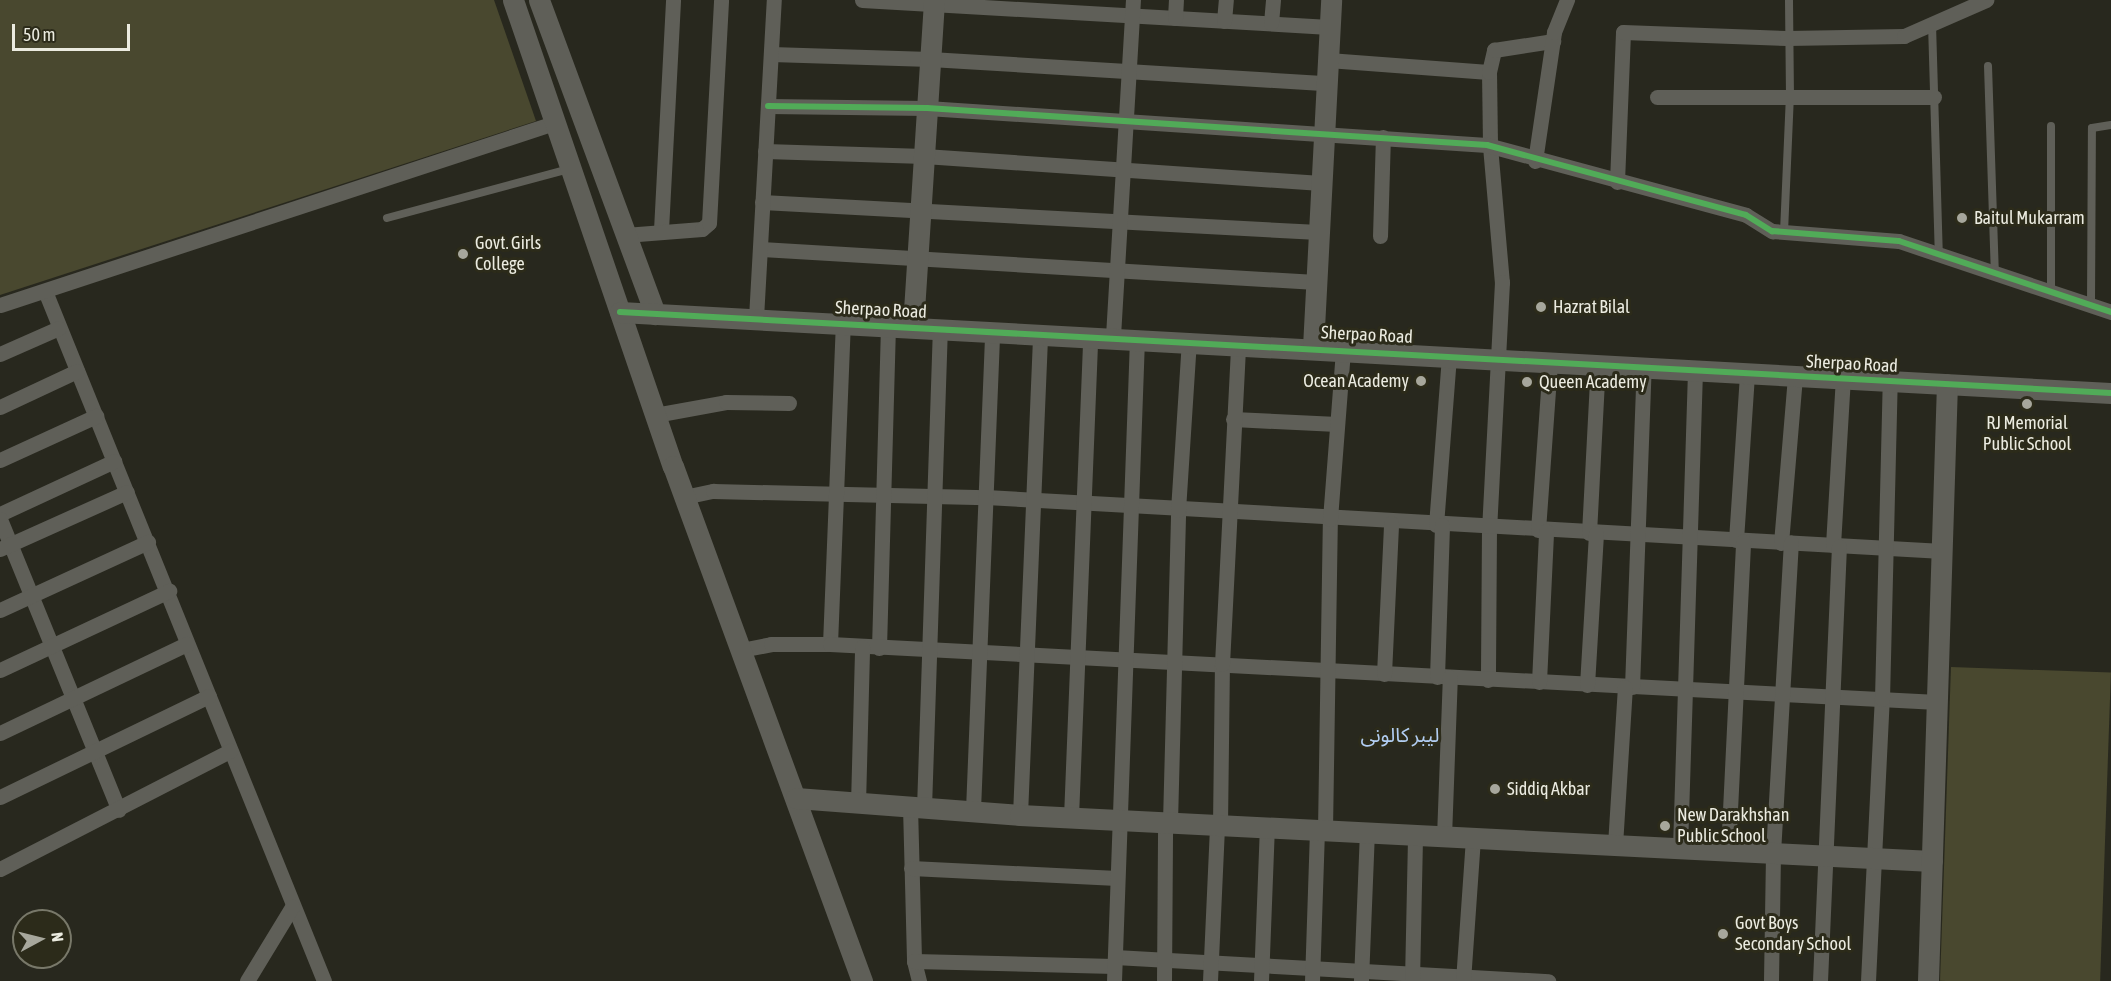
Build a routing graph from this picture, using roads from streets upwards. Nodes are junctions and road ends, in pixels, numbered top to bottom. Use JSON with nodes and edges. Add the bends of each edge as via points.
{"nodes":[{"id":1,"x":513,"y":0,"type":"edge"},
{"id":2,"x":538,"y":0,"type":"edge"},
{"id":3,"x":673,"y":0,"type":"edge"},
{"id":4,"x":721,"y":0,"type":"edge"},
{"id":5,"x":774,"y":0,"type":"edge"},
{"id":6,"x":862,"y":0,"type":"edge"},
{"id":7,"x":1176,"y":0,"type":"edge"},
{"id":8,"x":1226,"y":0,"type":"edge"},
{"id":9,"x":1273,"y":0,"type":"edge"},
{"id":10,"x":1331,"y":0,"type":"edge"},
{"id":11,"x":1567,"y":0,"type":"edge"},
{"id":12,"x":1986,"y":0,"type":"edge"},
{"id":13,"x":934,"y":2,"type":"edge"},
{"id":14,"x":1079,"y":6,"type":"edge"},
{"id":15,"x":1133,"y":8,"type":"edge"},
{"id":16,"x":1175,"y":18,"type":"junction"},
{"id":17,"x":1224,"y":21,"type":"junction"},
{"id":18,"x":1271,"y":23,"type":"junction"},
{"id":19,"x":1329,"y":27,"type":"junction"},
{"id":20,"x":1553,"y":41,"type":"junction"},
{"id":21,"x":771,"y":54,"type":"junction"},
{"id":22,"x":930,"y":59,"type":"junction"},
{"id":23,"x":1328,"y":60,"type":"junction"},
{"id":24,"x":1129,"y":72,"type":"junction"},
{"id":25,"x":1489,"y":72,"type":"junction"},
{"id":26,"x":1326,"y":83,"type":"junction"},
{"id":27,"x":1657,"y":97,"type":"dead end"},
{"id":28,"x":1934,"y":97,"type":"road end"},
{"id":29,"x":768,"y":106,"type":"junction"},
{"id":30,"x":927,"y":108,"type":"junction"},
{"id":31,"x":1126,"y":120,"type":"junction"},
{"id":32,"x":557,"y":122,"type":"junction"},
{"id":33,"x":1323,"y":132,"type":"junction"},
{"id":34,"x":1383,"y":137,"type":"junction"},
{"id":35,"x":1490,"y":146,"type":"junction"},
{"id":36,"x":765,"y":151,"type":"junction"},
{"id":37,"x":924,"y":156,"type":"junction"},
{"id":38,"x":1535,"y":161,"type":"junction"},
{"id":39,"x":1123,"y":172,"type":"junction"},
{"id":40,"x":1617,"y":182,"type":"junction"},
{"id":41,"x":1321,"y":183,"type":"junction"},
{"id":42,"x":762,"y":202,"type":"junction"},
{"id":43,"x":920,"y":209,"type":"junction"},
{"id":44,"x":1120,"y":221,"type":"junction"},
{"id":45,"x":661,"y":230,"type":"junction"},
{"id":46,"x":1318,"y":232,"type":"junction"},
{"id":47,"x":625,"y":235,"type":"junction"},
{"id":48,"x":1380,"y":236,"type":"dead end"},
{"id":49,"x":760,"y":249,"type":"junction"},
{"id":50,"x":917,"y":258,"type":"junction"},
{"id":51,"x":1117,"y":270,"type":"junction"},
{"id":52,"x":1316,"y":282,"type":"junction"},
{"id":53,"x":45,"y":291,"type":"junction"},
{"id":54,"x":0,"y":305,"type":"edge"},
{"id":55,"x":620,"y":312,"type":"junction"},
{"id":56,"x":2111,"y":312,"type":"edge"},
{"id":57,"x":655,"y":314,"type":"junction"},
{"id":58,"x":756,"y":318,"type":"junction"},
{"id":59,"x":843,"y":323,"type":"junction"},
{"id":60,"x":888,"y":325,"type":"junction"},
{"id":61,"x":913,"y":326,"type":"junction"},
{"id":62,"x":59,"y":328,"type":"junction"},
{"id":63,"x":940,"y":328,"type":"junction"},
{"id":64,"x":993,"y":330,"type":"junction"},
{"id":65,"x":1040,"y":333,"type":"junction"},
{"id":66,"x":1090,"y":335,"type":"junction"},
{"id":67,"x":1113,"y":336,"type":"junction"},
{"id":68,"x":1137,"y":338,"type":"junction"},
{"id":69,"x":1189,"y":340,"type":"junction"},
{"id":70,"x":1238,"y":343,"type":"junction"},
{"id":71,"x":1313,"y":347,"type":"junction"},
{"id":72,"x":1343,"y":349,"type":"junction"},
{"id":73,"x":0,"y":354,"type":"edge"},
{"id":74,"x":1449,"y":355,"type":"junction"},
{"id":75,"x":1501,"y":358,"type":"junction"},
{"id":76,"x":1550,"y":361,"type":"junction"},
{"id":77,"x":1598,"y":364,"type":"junction"},
{"id":78,"x":1644,"y":367,"type":"junction"},
{"id":79,"x":1695,"y":370,"type":"junction"},
{"id":80,"x":77,"y":371,"type":"junction"},
{"id":81,"x":1747,"y":373,"type":"junction"},
{"id":82,"x":1795,"y":376,"type":"junction"},
{"id":83,"x":1843,"y":378,"type":"junction"},
{"id":84,"x":1890,"y":381,"type":"junction"},
{"id":85,"x":1947,"y":384,"type":"junction"},
{"id":86,"x":2111,"y":393,"type":"edge"},
{"id":87,"x":789,"y":403,"type":"dead end"},
{"id":88,"x":0,"y":407,"type":"edge"},
{"id":89,"x":655,"y":415,"type":"junction"},
{"id":90,"x":96,"y":416,"type":"junction"},
{"id":91,"x":1233,"y":419,"type":"junction"},
{"id":92,"x":1337,"y":424,"type":"junction"},
{"id":93,"x":0,"y":460,"type":"edge"},
{"id":94,"x":114,"y":461,"type":"junction"},
{"id":95,"x":127,"y":492,"type":"junction"},
{"id":96,"x":834,"y":493,"type":"junction"},
{"id":97,"x":882,"y":495,"type":"junction"},
{"id":98,"x":932,"y":496,"type":"junction"},
{"id":99,"x":684,"y":497,"type":"junction"},
{"id":100,"x":986,"y":497,"type":"junction"},
{"id":101,"x":1032,"y":500,"type":"junction"},
{"id":102,"x":1082,"y":504,"type":"junction"},
{"id":103,"x":1130,"y":507,"type":"junction"},
{"id":104,"x":1178,"y":510,"type":"junction"},
{"id":105,"x":1228,"y":513,"type":"junction"},
{"id":106,"x":0,"y":517,"type":"edge"},
{"id":107,"x":1330,"y":519,"type":"junction"},
{"id":108,"x":1391,"y":523,"type":"junction"},
{"id":109,"x":1439,"y":525,"type":"junction"},
{"id":110,"x":1489,"y":528,"type":"junction"},
{"id":111,"x":1542,"y":531,"type":"junction"},
{"id":112,"x":1592,"y":533,"type":"junction"},
{"id":113,"x":1640,"y":535,"type":"junction"},
{"id":114,"x":1688,"y":538,"type":"junction"},
{"id":115,"x":1739,"y":541,"type":"junction"},
{"id":116,"x":148,"y":542,"type":"junction"},
{"id":117,"x":1786,"y":543,"type":"junction"},
{"id":118,"x":5,"y":546,"type":"edge"},
{"id":119,"x":1836,"y":546,"type":"junction"},
{"id":120,"x":1885,"y":548,"type":"junction"},
{"id":121,"x":1942,"y":551,"type":"junction"},
{"id":122,"x":169,"y":591,"type":"junction"},
{"id":123,"x":31,"y":595,"type":"junction"},
{"id":124,"x":0,"y":610,"type":"edge"},
{"id":125,"x":187,"y":644,"type":"junction"},
{"id":126,"x":51,"y":645,"type":"junction"},
{"id":127,"x":830,"y":645,"type":"junction"},
{"id":128,"x":862,"y":647,"type":"junction"},
{"id":129,"x":879,"y":648,"type":"junction"},
{"id":130,"x":741,"y":650,"type":"junction"},
{"id":131,"x":928,"y":652,"type":"junction"},
{"id":132,"x":977,"y":655,"type":"junction"},
{"id":133,"x":1027,"y":657,"type":"junction"},
{"id":134,"x":1079,"y":659,"type":"junction"},
{"id":135,"x":1128,"y":662,"type":"junction"},
{"id":136,"x":1173,"y":663,"type":"junction"},
{"id":137,"x":1222,"y":664,"type":"junction"},
{"id":138,"x":0,"y":670,"type":"edge"},
{"id":139,"x":1328,"y":671,"type":"junction"},
{"id":140,"x":1384,"y":674,"type":"junction"},
{"id":141,"x":1444,"y":677,"type":"junction"},
{"id":142,"x":1488,"y":680,"type":"junction"},
{"id":143,"x":1539,"y":682,"type":"junction"},
{"id":144,"x":1587,"y":685,"type":"junction"},
{"id":145,"x":1628,"y":687,"type":"junction"},
{"id":146,"x":1686,"y":690,"type":"junction"},
{"id":147,"x":1736,"y":692,"type":"junction"},
{"id":148,"x":1782,"y":694,"type":"junction"},
{"id":149,"x":209,"y":696,"type":"junction"},
{"id":150,"x":1830,"y":697,"type":"junction"},
{"id":151,"x":73,"y":698,"type":"junction"},
{"id":152,"x":1882,"y":699,"type":"junction"},
{"id":153,"x":1937,"y":702,"type":"junction"},
{"id":154,"x":0,"y":733,"type":"edge"},
{"id":155,"x":94,"y":750,"type":"junction"},
{"id":156,"x":230,"y":752,"type":"junction"},
{"id":157,"x":0,"y":797,"type":"edge"},
{"id":158,"x":796,"y":798,"type":"junction"},
{"id":159,"x":858,"y":804,"type":"junction"},
{"id":160,"x":917,"y":807,"type":"junction"},
{"id":161,"x":119,"y":810,"type":"junction"},
{"id":162,"x":973,"y":810,"type":"junction"},
{"id":163,"x":1020,"y":815,"type":"junction"},
{"id":164,"x":1071,"y":817,"type":"junction"},
{"id":165,"x":1119,"y":819,"type":"junction"},
{"id":166,"x":1168,"y":822,"type":"junction"},
{"id":167,"x":1219,"y":825,"type":"junction"},
{"id":168,"x":1267,"y":827,"type":"junction"},
{"id":169,"x":1321,"y":830,"type":"junction"},
{"id":170,"x":1367,"y":833,"type":"junction"},
{"id":171,"x":1415,"y":835,"type":"junction"},
{"id":172,"x":1444,"y":837,"type":"junction"},
{"id":173,"x":1473,"y":838,"type":"junction"},
{"id":174,"x":1615,"y":845,"type":"junction"},
{"id":175,"x":1680,"y":848,"type":"junction"},
{"id":176,"x":1728,"y":851,"type":"junction"},
{"id":177,"x":1773,"y":853,"type":"junction"},
{"id":178,"x":1825,"y":856,"type":"junction"},
{"id":179,"x":1875,"y":858,"type":"junction"},
{"id":180,"x":1932,"y":861,"type":"junction"},
{"id":181,"x":911,"y":868,"type":"junction"},
{"id":182,"x":0,"y":869,"type":"edge"},
{"id":183,"x":1117,"y":878,"type":"junction"},
{"id":184,"x":292,"y":907,"type":"junction"},
{"id":185,"x":1165,"y":960,"type":"junction"},
{"id":186,"x":914,"y":962,"type":"junction"},
{"id":187,"x":1212,"y":963,"type":"junction"},
{"id":188,"x":1114,"y":968,"type":"edge"},
{"id":189,"x":1261,"y":973,"type":"edge"},
{"id":190,"x":1312,"y":975,"type":"edge"},
{"id":191,"x":1361,"y":976,"type":"edge"},
{"id":192,"x":1412,"y":978,"type":"edge"},
{"id":193,"x":1463,"y":979,"type":"edge"},
{"id":194,"x":1523,"y":980,"type":"edge"},
{"id":195,"x":247,"y":981,"type":"edge"},
{"id":196,"x":324,"y":981,"type":"edge"},
{"id":197,"x":862,"y":981,"type":"edge"},
{"id":198,"x":919,"y":981,"type":"edge"},
{"id":199,"x":1164,"y":981,"type":"edge"},
{"id":200,"x":1210,"y":981,"type":"edge"},
{"id":201,"x":1548,"y":981,"type":"edge"},
{"id":202,"x":1771,"y":981,"type":"edge"},
{"id":203,"x":1820,"y":981,"type":"edge"},
{"id":204,"x":1868,"y":981,"type":"edge"},
{"id":205,"x":1928,"y":981,"type":"edge"}],
"edges":[{"from":1,"to":32,"type":"street"},
{"from":2,"to":47,"type":"street"},
{"from":3,"to":45,"type":"street"},
{"from":4,"to":45,"type":"street","via":[[709,224],[702,229]]},
{"from":5,"to":21,"type":"street"},
{"from":6,"to":13,"type":"street"},
{"from":7,"to":16,"type":"street"},
{"from":8,"to":17,"type":"street"},
{"from":9,"to":18,"type":"street"},
{"from":10,"to":19,"type":"street"},
{"from":11,"to":20,"type":"street"},
{"from":12,"to":40,"type":"street","via":[[1904,36],[1787,38],[1623,32]]},
{"from":13,"to":14,"type":"street"},
{"from":13,"to":22,"type":"street"},
{"from":14,"to":15,"type":"street"},
{"from":15,"to":16,"type":"street"},
{"from":15,"to":24,"type":"street"},
{"from":16,"to":17,"type":"street"},
{"from":17,"to":18,"type":"street"},
{"from":18,"to":19,"type":"street"},
{"from":19,"to":23,"type":"street"},
{"from":20,"to":25,"type":"street","via":[[1494,50]]},
{"from":20,"to":38,"type":"street"},
{"from":21,"to":22,"type":"street"},
{"from":21,"to":29,"type":"street"},
{"from":22,"to":24,"type":"street"},
{"from":22,"to":30,"type":"street"},
{"from":23,"to":25,"type":"street"},
{"from":23,"to":26,"type":"street"},
{"from":24,"to":26,"type":"street"},
{"from":24,"to":31,"type":"street"},
{"from":25,"to":35,"type":"street"},
{"from":26,"to":33,"type":"street"},
{"from":27,"to":28,"type":"street"},
{"from":29,"to":30,"type":"street"},
{"from":29,"to":36,"type":"street"},
{"from":30,"to":31,"type":"street"},
{"from":30,"to":37,"type":"street"},
{"from":31,"to":33,"type":"street"},
{"from":31,"to":39,"type":"street"},
{"from":32,"to":53,"type":"street"},
{"from":32,"to":55,"type":"street"},
{"from":33,"to":34,"type":"street"},
{"from":33,"to":41,"type":"street"},
{"from":34,"to":35,"type":"street"},
{"from":34,"to":48,"type":"street"},
{"from":35,"to":38,"type":"street"},
{"from":35,"to":75,"type":"street","via":[[1502,282]]},
{"from":36,"to":37,"type":"street"},
{"from":36,"to":42,"type":"street"},
{"from":37,"to":39,"type":"street"},
{"from":37,"to":43,"type":"street"},
{"from":38,"to":40,"type":"street"},
{"from":39,"to":41,"type":"street"},
{"from":39,"to":44,"type":"street"},
{"from":40,"to":56,"type":"street","via":[[1746,215],[1772,231],[1899,241]]},
{"from":41,"to":46,"type":"street"},
{"from":42,"to":43,"type":"street"},
{"from":42,"to":49,"type":"street"},
{"from":43,"to":44,"type":"street"},
{"from":43,"to":50,"type":"street"},
{"from":44,"to":46,"type":"street"},
{"from":44,"to":51,"type":"street"},
{"from":45,"to":47,"type":"street"},
{"from":46,"to":52,"type":"street"},
{"from":47,"to":57,"type":"street"},
{"from":49,"to":50,"type":"street"},
{"from":49,"to":58,"type":"street"},
{"from":50,"to":51,"type":"street"},
{"from":50,"to":61,"type":"street"},
{"from":51,"to":52,"type":"street"},
{"from":51,"to":67,"type":"street"},
{"from":52,"to":71,"type":"street"},
{"from":53,"to":54,"type":"street"},
{"from":53,"to":62,"type":"street"},
{"from":55,"to":57,"type":"street","name":"Sherpao Road"},
{"from":55,"to":89,"type":"street"},
{"from":57,"to":58,"type":"street","name":"Sherpao Road"},
{"from":58,"to":59,"type":"street","name":"Sherpao Road"},
{"from":59,"to":60,"type":"street","name":"Sherpao Road"},
{"from":59,"to":96,"type":"street"},
{"from":60,"to":61,"type":"street","name":"Sherpao Road"},
{"from":60,"to":97,"type":"street"},
{"from":61,"to":63,"type":"street","name":"Sherpao Road"},
{"from":62,"to":73,"type":"street"},
{"from":62,"to":80,"type":"street"},
{"from":63,"to":64,"type":"street","name":"Sherpao Road"},
{"from":63,"to":98,"type":"street"},
{"from":64,"to":65,"type":"street","name":"Sherpao Road"},
{"from":64,"to":100,"type":"street"},
{"from":65,"to":66,"type":"street","name":"Sherpao Road"},
{"from":65,"to":101,"type":"street"},
{"from":66,"to":67,"type":"street","name":"Sherpao Road"},
{"from":66,"to":102,"type":"street"},
{"from":67,"to":68,"type":"street","name":"Sherpao Road"},
{"from":68,"to":69,"type":"street","name":"Sherpao Road"},
{"from":68,"to":103,"type":"street"},
{"from":69,"to":70,"type":"street","name":"Sherpao Road"},
{"from":69,"to":104,"type":"street"},
{"from":70,"to":71,"type":"street","name":"Sherpao Road"},
{"from":70,"to":91,"type":"street"},
{"from":71,"to":72,"type":"street","name":"Sherpao Road"},
{"from":72,"to":74,"type":"street","name":"Sherpao Road"},
{"from":72,"to":92,"type":"street"},
{"from":74,"to":75,"type":"street","name":"Sherpao Road"},
{"from":74,"to":109,"type":"street"},
{"from":75,"to":76,"type":"street","name":"Sherpao Road"},
{"from":75,"to":110,"type":"street"},
{"from":76,"to":77,"type":"street","name":"Sherpao Road"},
{"from":76,"to":111,"type":"street"},
{"from":77,"to":78,"type":"street","name":"Sherpao Road"},
{"from":77,"to":112,"type":"street"},
{"from":78,"to":79,"type":"street","name":"Sherpao Road"},
{"from":78,"to":113,"type":"street"},
{"from":79,"to":81,"type":"street","name":"Sherpao Road"},
{"from":79,"to":114,"type":"street"},
{"from":80,"to":88,"type":"street"},
{"from":80,"to":90,"type":"street"},
{"from":81,"to":82,"type":"street","name":"Sherpao Road"},
{"from":81,"to":115,"type":"street"},
{"from":82,"to":83,"type":"street","name":"Sherpao Road"},
{"from":82,"to":117,"type":"street"},
{"from":83,"to":84,"type":"street","name":"Sherpao Road"},
{"from":83,"to":119,"type":"street"},
{"from":84,"to":85,"type":"street","name":"Sherpao Road"},
{"from":84,"to":120,"type":"street"},
{"from":85,"to":86,"type":"street","name":"Sherpao Road"},
{"from":85,"to":121,"type":"street"},
{"from":87,"to":89,"type":"street","via":[[726,402]]},
{"from":89,"to":99,"type":"street"},
{"from":90,"to":93,"type":"street"},
{"from":90,"to":94,"type":"street"},
{"from":91,"to":92,"type":"street"},
{"from":91,"to":105,"type":"street"},
{"from":92,"to":107,"type":"street"},
{"from":94,"to":95,"type":"street"},
{"from":94,"to":106,"type":"street"},
{"from":95,"to":116,"type":"street"},
{"from":95,"to":118,"type":"street"},
{"from":96,"to":97,"type":"street"},
{"from":96,"to":99,"type":"street","via":[[713,490]]},
{"from":96,"to":127,"type":"street"},
{"from":97,"to":98,"type":"street"},
{"from":97,"to":129,"type":"street"},
{"from":98,"to":100,"type":"street"},
{"from":98,"to":131,"type":"street"},
{"from":99,"to":130,"type":"street"},
{"from":100,"to":101,"type":"street"},
{"from":100,"to":132,"type":"street"},
{"from":101,"to":102,"type":"street"},
{"from":101,"to":133,"type":"street"},
{"from":102,"to":103,"type":"street"},
{"from":102,"to":134,"type":"street"},
{"from":103,"to":104,"type":"street"},
{"from":103,"to":135,"type":"street"},
{"from":104,"to":105,"type":"street"},
{"from":104,"to":136,"type":"street"},
{"from":105,"to":107,"type":"street"},
{"from":105,"to":137,"type":"street"},
{"from":106,"to":118,"type":"street"},
{"from":107,"to":108,"type":"street"},
{"from":107,"to":139,"type":"street"},
{"from":108,"to":109,"type":"street"},
{"from":108,"to":140,"type":"street"},
{"from":109,"to":110,"type":"street"},
{"from":109,"to":141,"type":"street"},
{"from":110,"to":111,"type":"street"},
{"from":110,"to":142,"type":"street"},
{"from":111,"to":112,"type":"street"},
{"from":111,"to":143,"type":"street"},
{"from":112,"to":113,"type":"street"},
{"from":112,"to":144,"type":"street"},
{"from":113,"to":114,"type":"street"},
{"from":113,"to":145,"type":"street"},
{"from":114,"to":115,"type":"street"},
{"from":114,"to":146,"type":"street"},
{"from":115,"to":117,"type":"street"},
{"from":115,"to":147,"type":"street"},
{"from":116,"to":122,"type":"street"},
{"from":116,"to":123,"type":"street"},
{"from":117,"to":119,"type":"street"},
{"from":117,"to":148,"type":"street"},
{"from":118,"to":123,"type":"street"},
{"from":119,"to":120,"type":"street"},
{"from":119,"to":150,"type":"street"},
{"from":120,"to":121,"type":"street"},
{"from":120,"to":152,"type":"street"},
{"from":121,"to":153,"type":"street"},
{"from":122,"to":125,"type":"street"},
{"from":122,"to":126,"type":"street"},
{"from":123,"to":124,"type":"street"},
{"from":123,"to":126,"type":"street"},
{"from":125,"to":149,"type":"street"},
{"from":125,"to":151,"type":"street"},
{"from":126,"to":138,"type":"street"},
{"from":126,"to":151,"type":"street"},
{"from":127,"to":128,"type":"street"},
{"from":127,"to":130,"type":"street","via":[[771,644]]},
{"from":128,"to":129,"type":"street"},
{"from":128,"to":159,"type":"street"},
{"from":129,"to":131,"type":"street"},
{"from":130,"to":158,"type":"street"},
{"from":131,"to":132,"type":"street"},
{"from":131,"to":160,"type":"street"},
{"from":132,"to":133,"type":"street"},
{"from":132,"to":162,"type":"street"},
{"from":133,"to":134,"type":"street"},
{"from":133,"to":163,"type":"street"},
{"from":134,"to":135,"type":"street"},
{"from":134,"to":164,"type":"street"},
{"from":135,"to":136,"type":"street"},
{"from":135,"to":165,"type":"street"},
{"from":136,"to":137,"type":"street"},
{"from":136,"to":166,"type":"street"},
{"from":137,"to":139,"type":"street"},
{"from":137,"to":167,"type":"street"},
{"from":139,"to":140,"type":"street"},
{"from":139,"to":169,"type":"street"},
{"from":140,"to":141,"type":"street"},
{"from":141,"to":142,"type":"street"},
{"from":141,"to":172,"type":"street"},
{"from":142,"to":143,"type":"street"},
{"from":143,"to":144,"type":"street"},
{"from":144,"to":145,"type":"street"},
{"from":145,"to":146,"type":"street"},
{"from":145,"to":174,"type":"street"},
{"from":146,"to":147,"type":"street"},
{"from":146,"to":175,"type":"street"},
{"from":147,"to":148,"type":"street"},
{"from":147,"to":176,"type":"street"},
{"from":148,"to":150,"type":"street"},
{"from":148,"to":177,"type":"street"},
{"from":149,"to":155,"type":"street"},
{"from":149,"to":156,"type":"street"},
{"from":150,"to":152,"type":"street"},
{"from":150,"to":178,"type":"street"},
{"from":151,"to":154,"type":"street"},
{"from":151,"to":155,"type":"street"},
{"from":152,"to":153,"type":"street"},
{"from":152,"to":179,"type":"street"},
{"from":153,"to":180,"type":"street"},
{"from":155,"to":157,"type":"street"},
{"from":155,"to":161,"type":"street"},
{"from":156,"to":161,"type":"street"},
{"from":156,"to":184,"type":"street"},
{"from":158,"to":159,"type":"street"},
{"from":158,"to":197,"type":"street"},
{"from":159,"to":160,"type":"street"},
{"from":160,"to":162,"type":"street"},
{"from":160,"to":181,"type":"street"},
{"from":161,"to":182,"type":"street"},
{"from":162,"to":163,"type":"street"},
{"from":163,"to":164,"type":"street"},
{"from":164,"to":165,"type":"street"},
{"from":165,"to":166,"type":"street"},
{"from":165,"to":183,"type":"street"},
{"from":166,"to":167,"type":"street"},
{"from":166,"to":185,"type":"street"},
{"from":167,"to":168,"type":"street"},
{"from":167,"to":187,"type":"street"},
{"from":168,"to":169,"type":"street"},
{"from":168,"to":189,"type":"street"},
{"from":169,"to":170,"type":"street"},
{"from":169,"to":190,"type":"street"},
{"from":170,"to":171,"type":"street"},
{"from":170,"to":191,"type":"street"},
{"from":171,"to":172,"type":"street"},
{"from":171,"to":192,"type":"street"},
{"from":172,"to":173,"type":"street"},
{"from":173,"to":174,"type":"street"},
{"from":173,"to":193,"type":"street"},
{"from":174,"to":175,"type":"street"},
{"from":175,"to":176,"type":"street"},
{"from":176,"to":177,"type":"street"},
{"from":177,"to":178,"type":"street"},
{"from":177,"to":202,"type":"street"},
{"from":178,"to":179,"type":"street"},
{"from":178,"to":203,"type":"street"},
{"from":179,"to":180,"type":"street"},
{"from":179,"to":204,"type":"street"},
{"from":180,"to":205,"type":"street"},
{"from":181,"to":183,"type":"street"},
{"from":181,"to":186,"type":"street"},
{"from":183,"to":188,"type":"street"},
{"from":184,"to":195,"type":"street"},
{"from":184,"to":196,"type":"street"},
{"from":185,"to":187,"type":"street"},
{"from":185,"to":188,"type":"street"},
{"from":185,"to":199,"type":"street"},
{"from":186,"to":188,"type":"street"},
{"from":186,"to":198,"type":"street"},
{"from":187,"to":189,"type":"street"},
{"from":187,"to":200,"type":"street"},
{"from":189,"to":190,"type":"street"},
{"from":190,"to":191,"type":"street"},
{"from":191,"to":192,"type":"street"},
{"from":192,"to":193,"type":"street"},
{"from":193,"to":194,"type":"street"},
{"from":194,"to":201,"type":"street"}]}
